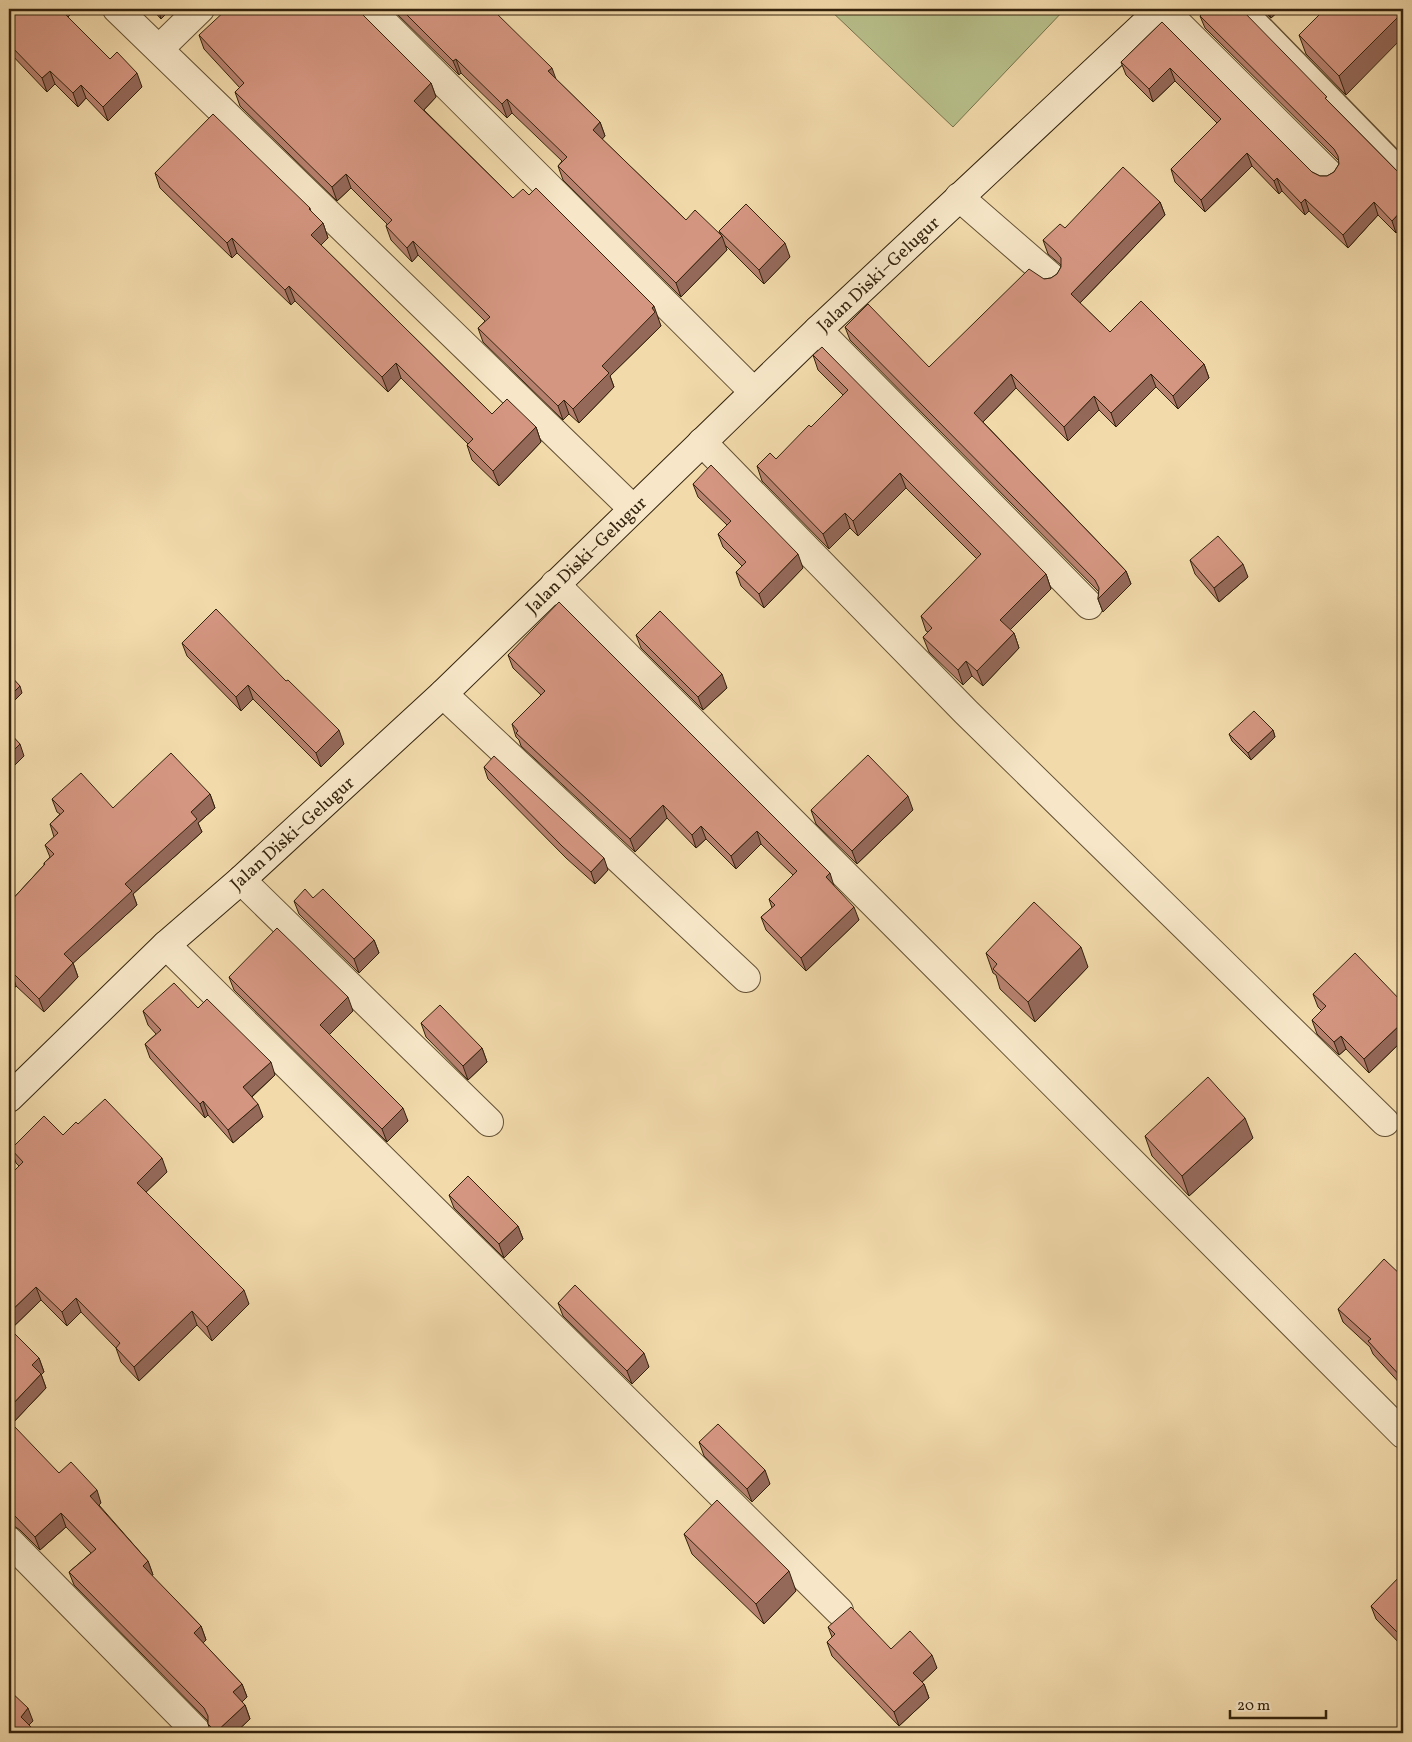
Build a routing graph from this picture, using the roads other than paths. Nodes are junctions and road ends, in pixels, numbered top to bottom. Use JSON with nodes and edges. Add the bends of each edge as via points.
{"nodes":[{"id":1,"x":117,"y":9,"type":"edge"},
{"id":2,"x":200,"y":9,"type":"edge"},
{"id":3,"x":370,"y":9,"type":"edge"},
{"id":4,"x":1162,"y":9,"type":"edge"},
{"id":5,"x":1248,"y":9,"type":"edge"},
{"id":6,"x":159,"y":49,"type":"junction"},
{"id":7,"x":1403,"y":168,"type":"edge"},
{"id":8,"x":1328,"y":172,"type":"dead end"},
{"id":9,"x":959,"y":197,"type":"junction"},
{"id":10,"x":1051,"y":277,"type":"edge"},
{"id":11,"x":818,"y":330,"type":"junction"},
{"id":12,"x":754,"y":392,"type":"junction"},
{"id":13,"x":702,"y":442,"type":"junction"},
{"id":14,"x":633,"y":509,"type":"junction"},
{"id":15,"x":556,"y":584,"type":"junction"},
{"id":16,"x":1089,"y":605,"type":"dead end"},
{"id":17,"x":443,"y":694,"type":"junction"},
{"id":18,"x":241,"y":880,"type":"junction"},
{"id":19,"x":166,"y":945,"type":"junction"},
{"id":20,"x":746,"y":978,"type":"dead end"},
{"id":21,"x":9,"y":1098,"type":"edge"},
{"id":22,"x":489,"y":1122,"type":"dead end"},
{"id":23,"x":1385,"y":1122,"type":"dead end"},
{"id":24,"x":1403,"y":1434,"type":"edge"},
{"id":25,"x":9,"y":1541,"type":"edge"},
{"id":26,"x":839,"y":1612,"type":"dead end"},
{"id":27,"x":198,"y":1733,"type":"edge"}],
"edges":[{"from":1,"to":6,"type":"street"},
{"from":2,"to":6,"type":"street"},
{"from":3,"to":12,"type":"street"},
{"from":4,"to":8,"type":"street"},
{"from":4,"to":9,"type":"street","name":"Jalan Diski–Gelugur"},
{"from":5,"to":7,"type":"lane"},
{"from":6,"to":14,"type":"street"},
{"from":9,"to":10,"type":"street"},
{"from":9,"to":11,"type":"street","name":"Jalan Diski–Gelugur"},
{"from":11,"to":12,"type":"street","name":"Jalan Diski–Gelugur"},
{"from":11,"to":16,"type":"street"},
{"from":12,"to":13,"type":"street","name":"Jalan Diski–Gelugur"},
{"from":13,"to":14,"type":"street","name":"Jalan Diski–Gelugur"},
{"from":13,"to":23,"type":"street","via":[[966,712]]},
{"from":14,"to":15,"type":"street","name":"Jalan Diski–Gelugur"},
{"from":15,"to":17,"type":"street","name":"Jalan Diski–Gelugur"},
{"from":15,"to":24,"type":"street"},
{"from":17,"to":18,"type":"street","name":"Jalan Diski–Gelugur"},
{"from":17,"to":20,"type":"street"},
{"from":18,"to":19,"type":"street","name":"Jalan Diski–Gelugur"},
{"from":18,"to":22,"type":"street"},
{"from":19,"to":21,"type":"street","name":"Jalan Diski–Gelugur"},
{"from":19,"to":26,"type":"street"},
{"from":25,"to":27,"type":"street"}]}
